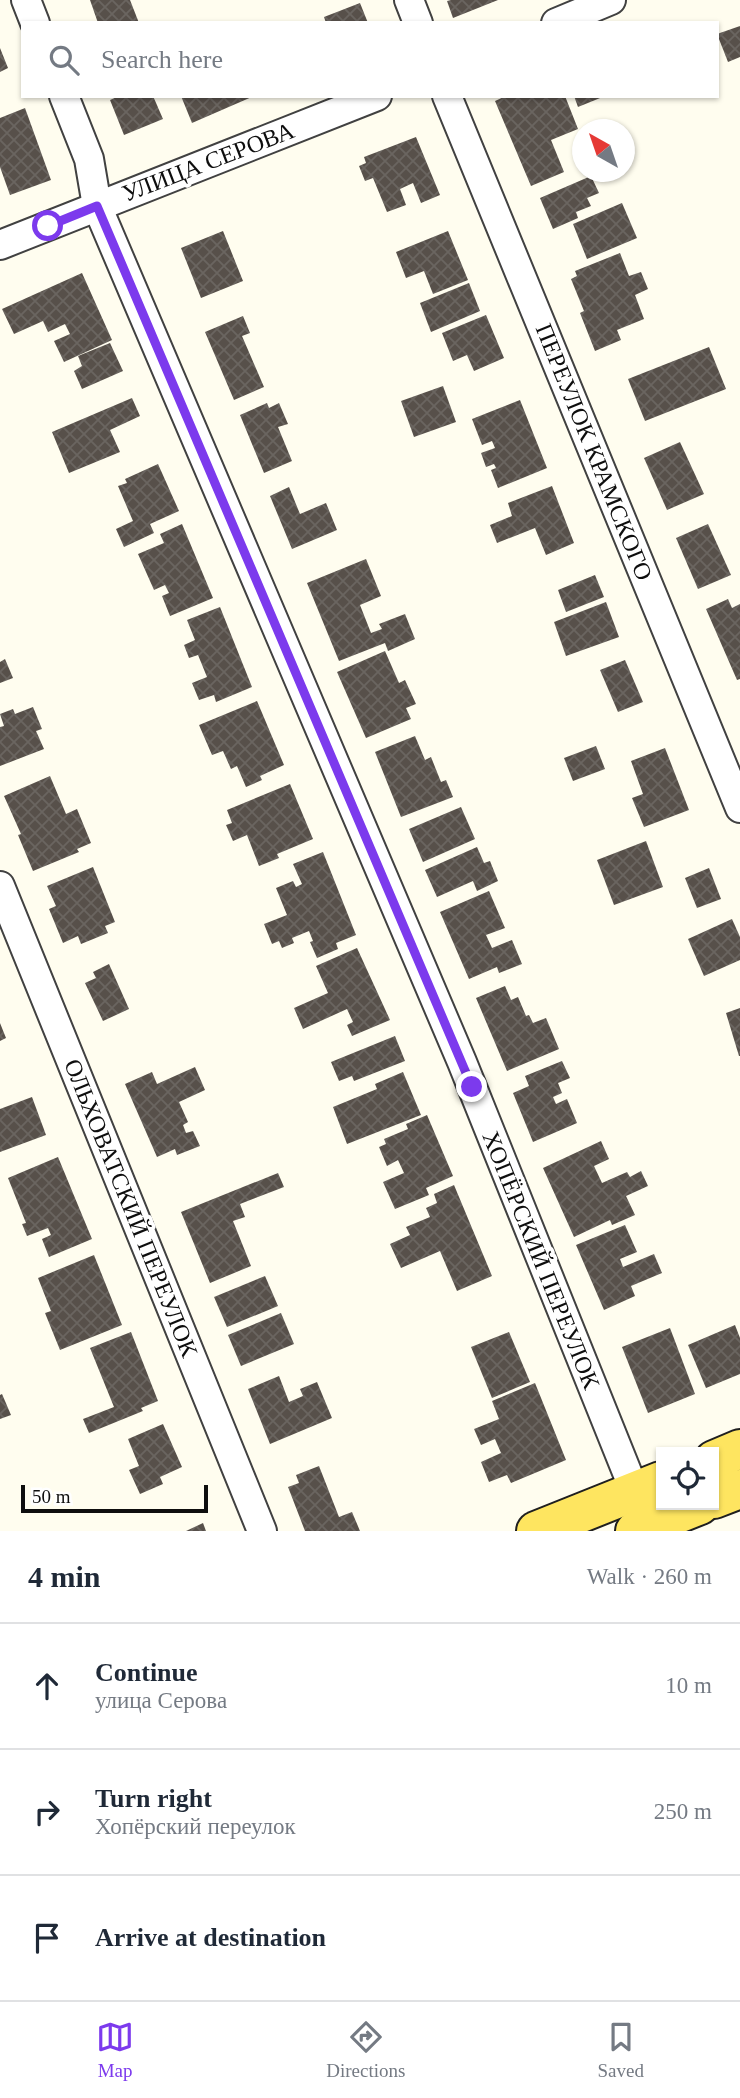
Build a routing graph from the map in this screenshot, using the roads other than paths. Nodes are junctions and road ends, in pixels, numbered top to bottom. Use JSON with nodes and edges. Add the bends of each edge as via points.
{"nodes":[{"id":1,"x":26,"y":0,"type":"edge"},
{"id":2,"x":409,"y":0,"type":"edge"},
{"id":3,"x":611,"y":0,"type":"edge"},
{"id":4,"x":34,"y":21,"type":"edge"},
{"id":5,"x":417,"y":21,"type":"edge"},
{"id":6,"x":561,"y":21,"type":"edge"},
{"id":7,"x":65,"y":98,"type":"edge"},
{"id":8,"x":372,"y":98,"type":"edge"},
{"id":9,"x":448,"y":98,"type":"edge"},
{"id":10,"x":97,"y":206,"type":"junction"},
{"id":11,"x":0,"y":246,"type":"edge"},
{"id":12,"x":740,"y":808,"type":"edge"},
{"id":13,"x":0,"y":886,"type":"edge"},
{"id":14,"x":740,"y":1449,"type":"edge"},
{"id":15,"x":719,"y":1458,"type":"edge"},
{"id":16,"x":648,"y":1487,"type":"edge"},
{"id":17,"x":740,"y":1489,"type":"edge"},
{"id":18,"x":719,"y":1497,"type":"edge"},
{"id":19,"x":688,"y":1510,"type":"edge"},
{"id":20,"x":261,"y":1531,"type":"edge"},
{"id":21,"x":536,"y":1531,"type":"edge"},
{"id":22,"x":635,"y":1531,"type":"edge"}],
"edges":[{"from":1,"to":4,"type":"street"},
{"from":2,"to":5,"type":"street"},
{"from":3,"to":6,"type":"street"},
{"from":7,"to":10,"type":"street","name":"ХОПЁРСКИЙ ПЕРЕУЛОК","via":[[89,159]]},
{"from":8,"to":10,"type":"street","name":"УЛИЦА СЕРОВА"},
{"from":9,"to":12,"type":"street","name":"ПЕРЕУЛОК КРАМСКОГО"},
{"from":10,"to":11,"type":"street","name":"УЛИЦА СЕРОВА"},
{"from":10,"to":16,"type":"street","name":"ХОПЁРСКИЙ ПЕРЕУЛОК"},
{"from":13,"to":20,"type":"street","name":"ОЛЬХОВАТСКИЙ ПЕРЕУЛОК"},
{"from":14,"to":15,"type":"main road"},
{"from":16,"to":21,"type":"main road"},
{"from":17,"to":18,"type":"main road"},
{"from":19,"to":22,"type":"main road"}]}
